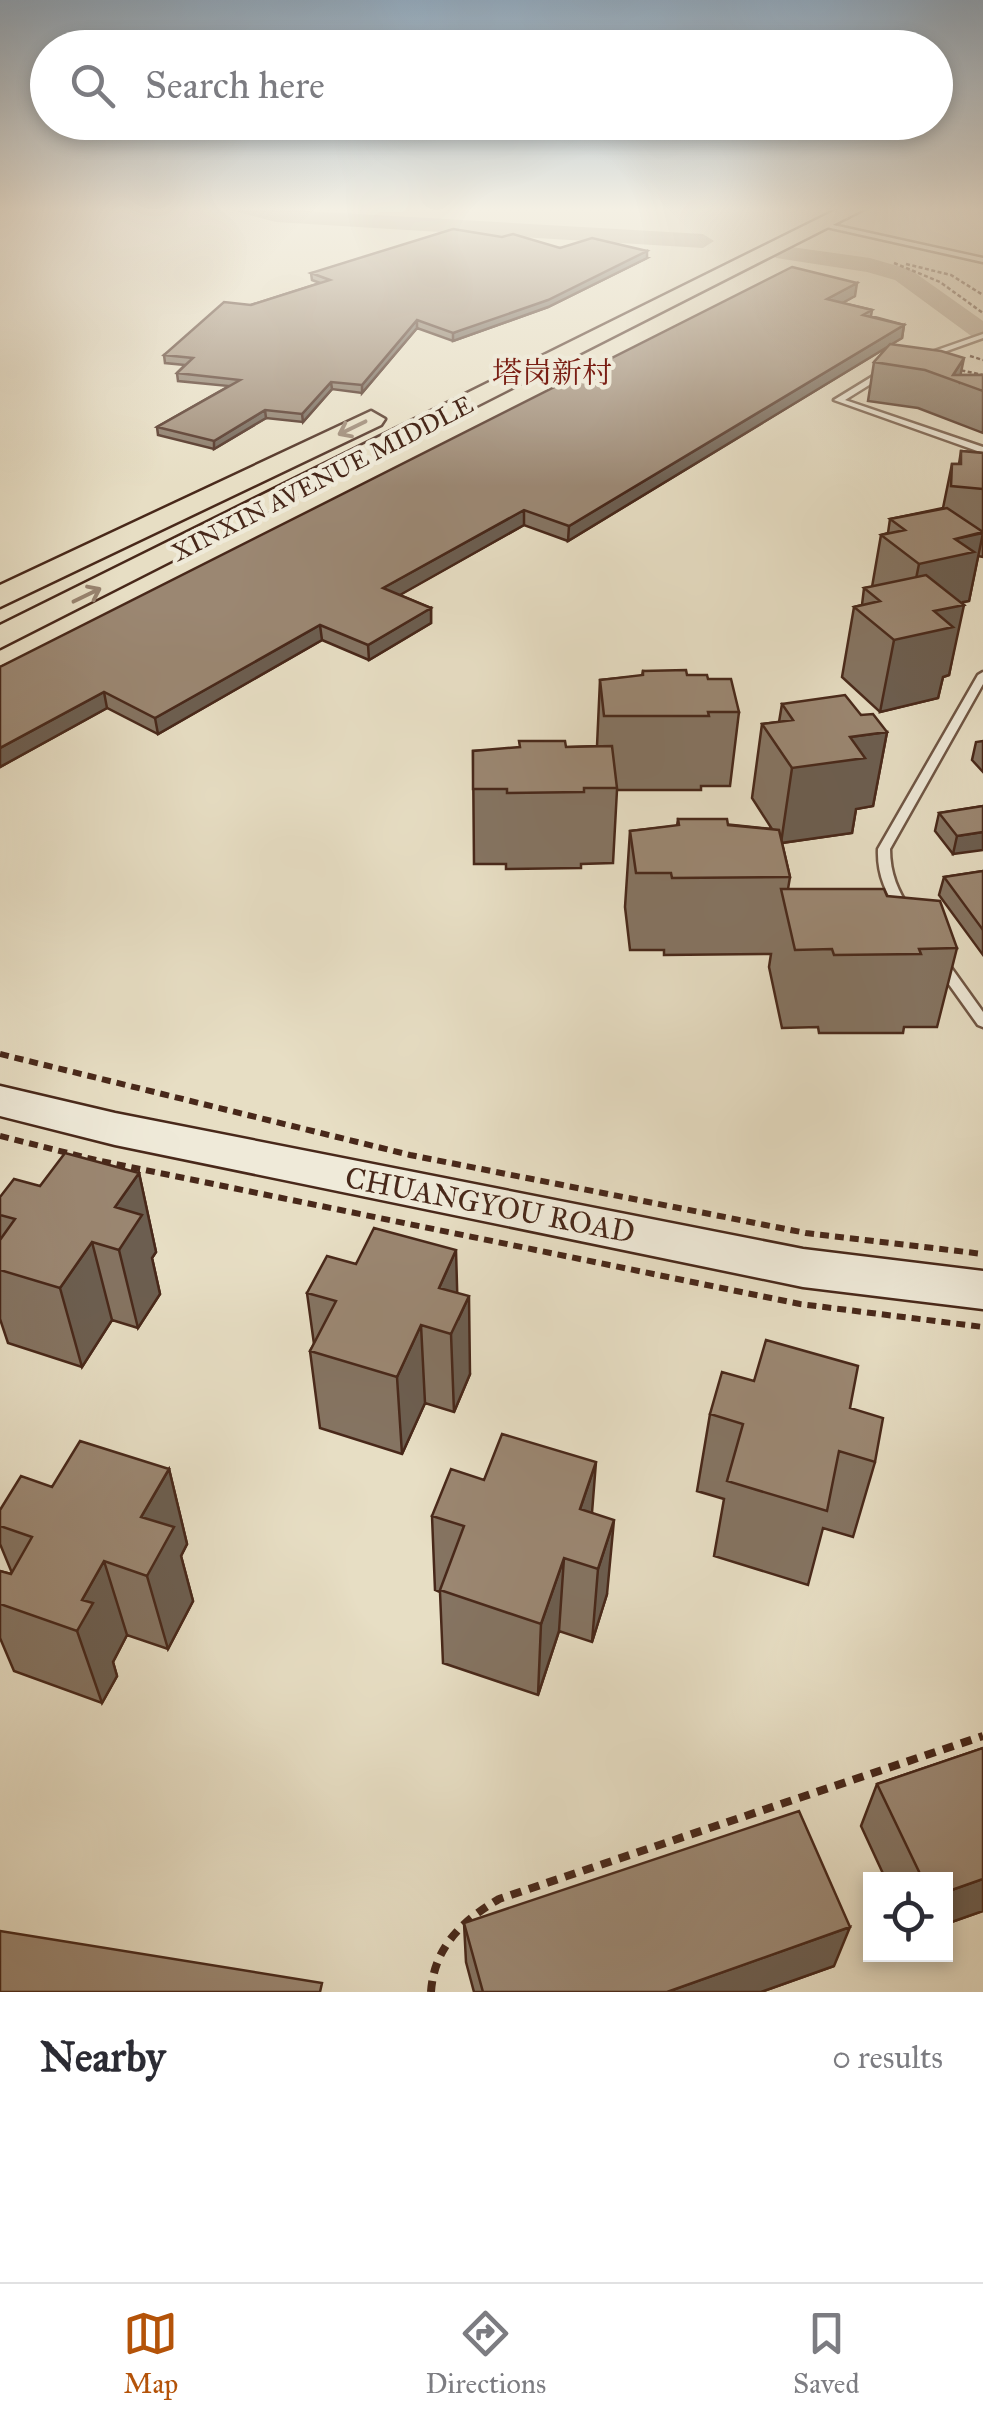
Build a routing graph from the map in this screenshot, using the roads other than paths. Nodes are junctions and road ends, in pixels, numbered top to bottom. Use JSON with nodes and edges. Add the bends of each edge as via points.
{"nodes":[{"id":1,"x":633,"y":300,"type":"edge"},
{"id":2,"x":658,"y":300,"type":"edge"},
{"id":3,"x":983,"y":336,"type":"edge"},
{"id":4,"x":915,"y":358,"type":"edge"},
{"id":5,"x":892,"y":369,"type":"edge"},
{"id":6,"x":466,"y":374,"type":"dead end"},
{"id":7,"x":394,"y":408,"type":"dead end"},
{"id":8,"x":983,"y":450,"type":"edge"},
{"id":9,"x":0,"y":597,"type":"edge"},
{"id":10,"x":0,"y":638,"type":"edge"},
{"id":11,"x":983,"y":674,"type":"edge"},
{"id":12,"x":912,"y":922,"type":"edge"},
{"id":13,"x":932,"y":950,"type":"edge"},
{"id":14,"x":983,"y":1022,"type":"edge"},
{"id":15,"x":0,"y":1102,"type":"edge"},
{"id":16,"x":983,"y":1290,"type":"edge"}],
"edges":[{"from":1,"to":6,"type":"main road","name":"XINXIN AVENUE MIDDLE"},
{"from":10,"to":2,"type":"main road","name":"XINXIN AVENUE MIDDLE","one_way":true},
{"from":3,"to":4,"type":"lane"},
{"from":5,"to":8,"type":"lane","via":[[838,400]]},
{"from":7,"to":9,"type":"main road","name":"XINXIN AVENUE MIDDLE","one_way":true},
{"from":11,"to":12,"type":"lane","via":[[884,849],[888,888]]},
{"from":13,"to":14,"type":"lane"},
{"from":15,"to":16,"type":"street","name":"CHUANGYOU ROAD","via":[[802,1268]]}]}
